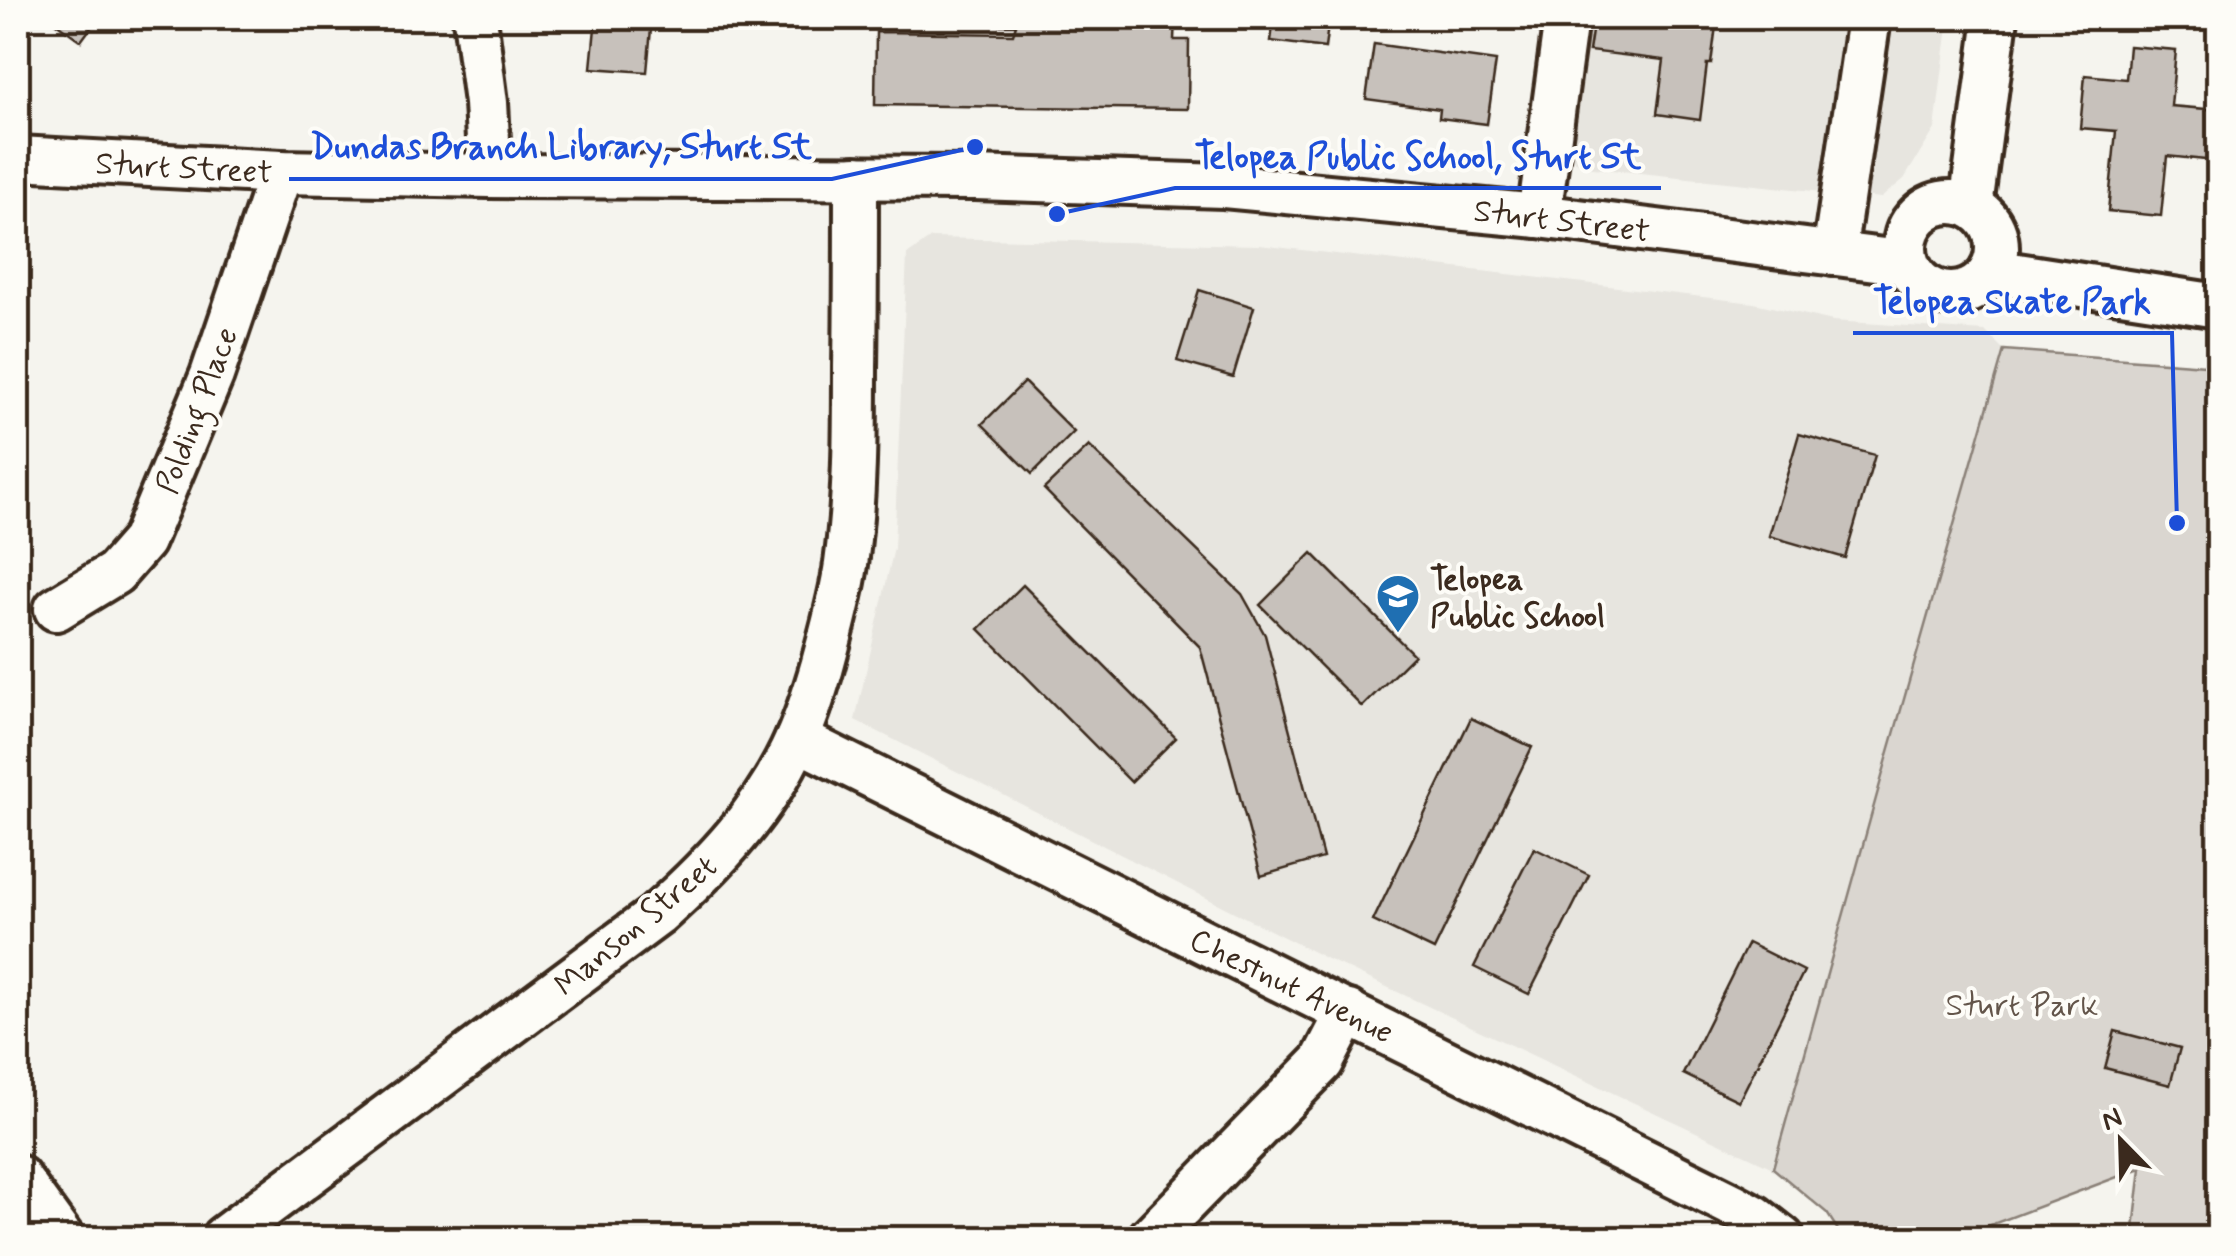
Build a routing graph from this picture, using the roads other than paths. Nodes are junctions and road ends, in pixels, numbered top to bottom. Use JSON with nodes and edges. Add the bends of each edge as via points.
{"nodes":[{"id":1,"x":475,"y":18,"type":"edge"},
{"id":2,"x":1566,"y":18,"type":"edge"},
{"id":3,"x":1870,"y":18,"type":"edge"},
{"id":4,"x":1996,"y":18,"type":"edge"},
{"id":5,"x":18,"y":158,"type":"edge"},
{"id":6,"x":281,"y":172,"type":"junction"},
{"id":7,"x":490,"y":176,"type":"junction"},
{"id":8,"x":856,"y":177,"type":"junction"},
{"id":9,"x":1970,"y":206,"type":"junction"},
{"id":10,"x":1540,"y":216,"type":"junction"},
{"id":11,"x":1834,"y":254,"type":"junction"},
{"id":12,"x":1907,"y":263,"type":"junction"},
{"id":13,"x":1991,"y":271,"type":"junction"},
{"id":14,"x":2218,"y":306,"type":"edge"},
{"id":15,"x":56,"y":609,"type":"dead end"},
{"id":16,"x":798,"y":738,"type":"junction"},
{"id":17,"x":1348,"y":1012,"type":"junction"},
{"id":18,"x":18,"y":1176,"type":"edge"},
{"id":19,"x":62,"y":1238,"type":"edge"},
{"id":20,"x":223,"y":1238,"type":"edge"},
{"id":21,"x":1150,"y":1238,"type":"edge"},
{"id":22,"x":1782,"y":1238,"type":"edge"}],
"edges":[{"from":1,"to":7,"type":"street"},
{"from":2,"to":10,"type":"street"},
{"from":3,"to":11,"type":"street"},
{"from":4,"to":9,"type":"street"},
{"from":5,"to":6,"type":"street","name":"Sturt Street"},
{"from":6,"to":7,"type":"street","name":"Sturt Street"},
{"from":6,"to":15,"type":"street","name":"Polding Place","via":[[212,375],[144,541],[115,573]]},
{"from":7,"to":8,"type":"street","name":"Sturt Street"},
{"from":8,"to":10,"type":"street","name":"Sturt Street","via":[[1224,186]]},
{"from":8,"to":16,"type":"street","name":"Manson Street","via":[[848,550]]},
{"from":9,"to":12,"type":"street","via":[[1944,202],[1920,214],[1906,236]]},
{"from":9,"to":13,"type":"street","via":[[1995,234]]},
{"from":10,"to":11,"type":"street","name":"Sturt Street"},
{"from":11,"to":12,"type":"street","name":"Sturt Street"},
{"from":12,"to":13,"type":"street","via":[[1922,284],[1946,294],[1972,290]]},
{"from":13,"to":14,"type":"street"},
{"from":16,"to":17,"type":"street","name":"Chestnut Avenue"},
{"from":16,"to":20,"type":"street","name":"Manson Street","via":[[742,830],[657,916]]},
{"from":17,"to":21,"type":"street","via":[[1322,1062]]},
{"from":17,"to":22,"type":"street","name":"Chestnut Avenue","via":[[1731,1204]]},
{"from":18,"to":19,"type":"street"}]}
